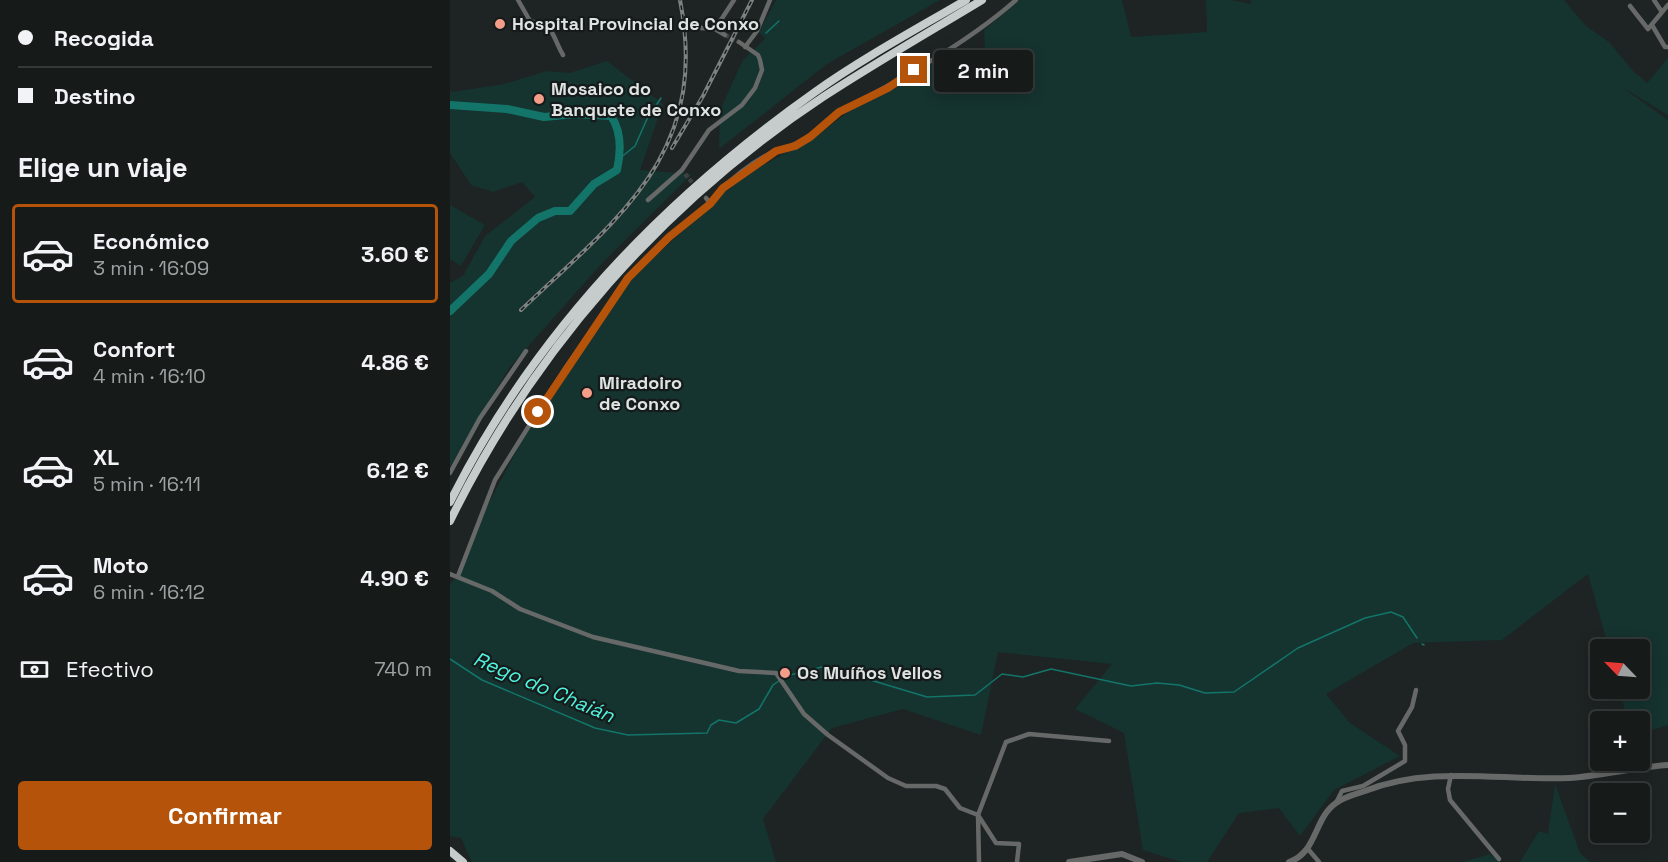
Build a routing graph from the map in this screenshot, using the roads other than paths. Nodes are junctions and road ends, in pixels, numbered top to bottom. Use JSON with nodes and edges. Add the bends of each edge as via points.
{"nodes":[{"id":1,"x":518,"y":0,"type":"edge"},
{"id":2,"x":734,"y":0,"type":"edge"},
{"id":3,"x":771,"y":0,"type":"edge"},
{"id":4,"x":966,"y":0,"type":"edge"},
{"id":5,"x":982,"y":0,"type":"edge"},
{"id":6,"x":1016,"y":0,"type":"edge"},
{"id":7,"x":1654,"y":0,"type":"edge"},
{"id":8,"x":1629,"y":6,"type":"dead end"},
{"id":9,"x":1668,"y":7,"type":"edge"},
{"id":10,"x":1662,"y":12,"type":"junction"},
{"id":11,"x":695,"y":22,"type":"dead end"},
{"id":12,"x":1652,"y":25,"type":"junction"},
{"id":13,"x":716,"y":29,"type":"junction"},
{"id":14,"x":725,"y":35,"type":"tunnel mouth"},
{"id":15,"x":739,"y":42,"type":"tunnel mouth"},
{"id":16,"x":1668,"y":47,"type":"edge"},
{"id":17,"x":746,"y":48,"type":"junction"},
{"id":18,"x":563,"y":55,"type":"dead end"},
{"id":19,"x":706,"y":198,"type":"dead end"},
{"id":20,"x":648,"y":200,"type":"dead end"},
{"id":21,"x":710,"y":204,"type":"junction"},
{"id":22,"x":526,"y":351,"type":"dead end"},
{"id":23,"x":450,"y":473,"type":"edge"},
{"id":24,"x":450,"y":502,"type":"edge"},
{"id":25,"x":450,"y":521,"type":"edge"},
{"id":26,"x":454,"y":575,"type":"edge"},
{"id":27,"x":1416,"y":690,"type":"dead end"},
{"id":28,"x":1109,"y":741,"type":"dead end"},
{"id":29,"x":1668,"y":765,"type":"edge"},
{"id":30,"x":1451,"y":775,"type":"junction"},
{"id":31,"x":1336,"y":802,"type":"junction"},
{"id":32,"x":978,"y":814,"type":"junction"},
{"id":33,"x":1308,"y":849,"type":"junction"},
{"id":34,"x":450,"y":850,"type":"edge"},
{"id":35,"x":450,"y":857,"type":"edge"},
{"id":36,"x":1499,"y":859,"type":"dead end"},
{"id":37,"x":1297,"y":861,"type":"edge"},
{"id":38,"x":456,"y":862,"type":"edge"},
{"id":39,"x":463,"y":862,"type":"edge"},
{"id":40,"x":979,"y":862,"type":"edge"},
{"id":41,"x":1017,"y":862,"type":"edge"},
{"id":42,"x":1069,"y":862,"type":"edge"},
{"id":43,"x":1142,"y":862,"type":"edge"},
{"id":44,"x":1290,"y":862,"type":"edge"},
{"id":45,"x":1319,"y":862,"type":"edge"}],
"edges":[{"from":1,"to":18,"type":"street","via":[[530,21],[552,30]]},
{"from":2,"to":13,"type":"street"},
{"from":3,"to":17,"type":"street"},
{"from":4,"to":24,"type":"highway","via":[[817,91],[746,142],[673,205],[594,287],[524,374],[491,423]]},
{"from":5,"to":25,"type":"highway","via":[[822,98],[752,148],[660,230],[601,292],[533,378],[476,468]]},
{"from":6,"to":21,"type":"street","via":[[888,88],[839,112],[795,146],[776,151],[749,168]]},
{"from":7,"to":10,"type":"street"},
{"from":8,"to":12,"type":"street","via":[[1648,29]]},
{"from":9,"to":10,"type":"street"},
{"from":10,"to":12,"type":"street"},
{"from":11,"to":13,"type":"street","via":[[701,28]]},
{"from":12,"to":16,"type":"street"},
{"from":13,"to":14,"type":"street"},
{"from":15,"to":17,"type":"street"},
{"from":17,"to":20,"type":"street","via":[[758,55],[762,70],[755,88],[742,105],[709,130],[683,172]]},
{"from":19,"to":21,"type":"street"},
{"from":21,"to":26,"type":"street","via":[[636,268],[566,368],[495,480]]},
{"from":22,"to":23,"type":"street","via":[[480,418]]},
{"from":26,"to":32,"type":"street","via":[[492,591],[520,609],[593,637],[739,671],[772,672],[782,678],[804,714],[888,778],[906,786],[942,787],[960,808]]},
{"from":27,"to":31,"type":"street","via":[[1412,707],[1398,731],[1405,746],[1405,761],[1363,786],[1342,791]]},
{"from":28,"to":32,"type":"street","via":[[1029,734],[1013,738],[1004,747]]},
{"from":29,"to":30,"type":"street","via":[[1569,778]]},
{"from":30,"to":31,"type":"street","via":[[1377,786]]},
{"from":30,"to":36,"type":"street","via":[[1450,800]]},
{"from":31,"to":33,"type":"street","via":[[1324,816]]},
{"from":32,"to":40,"type":"street"},
{"from":32,"to":41,"type":"street","via":[[996,843],[1020,845]]},
{"from":33,"to":37,"type":"street"},
{"from":33,"to":45,"type":"street"},
{"from":34,"to":39,"type":"highway"},
{"from":35,"to":38,"type":"highway"},
{"from":37,"to":44,"type":"street"},
{"from":42,"to":43,"type":"street","via":[[1122,854]]}]}
